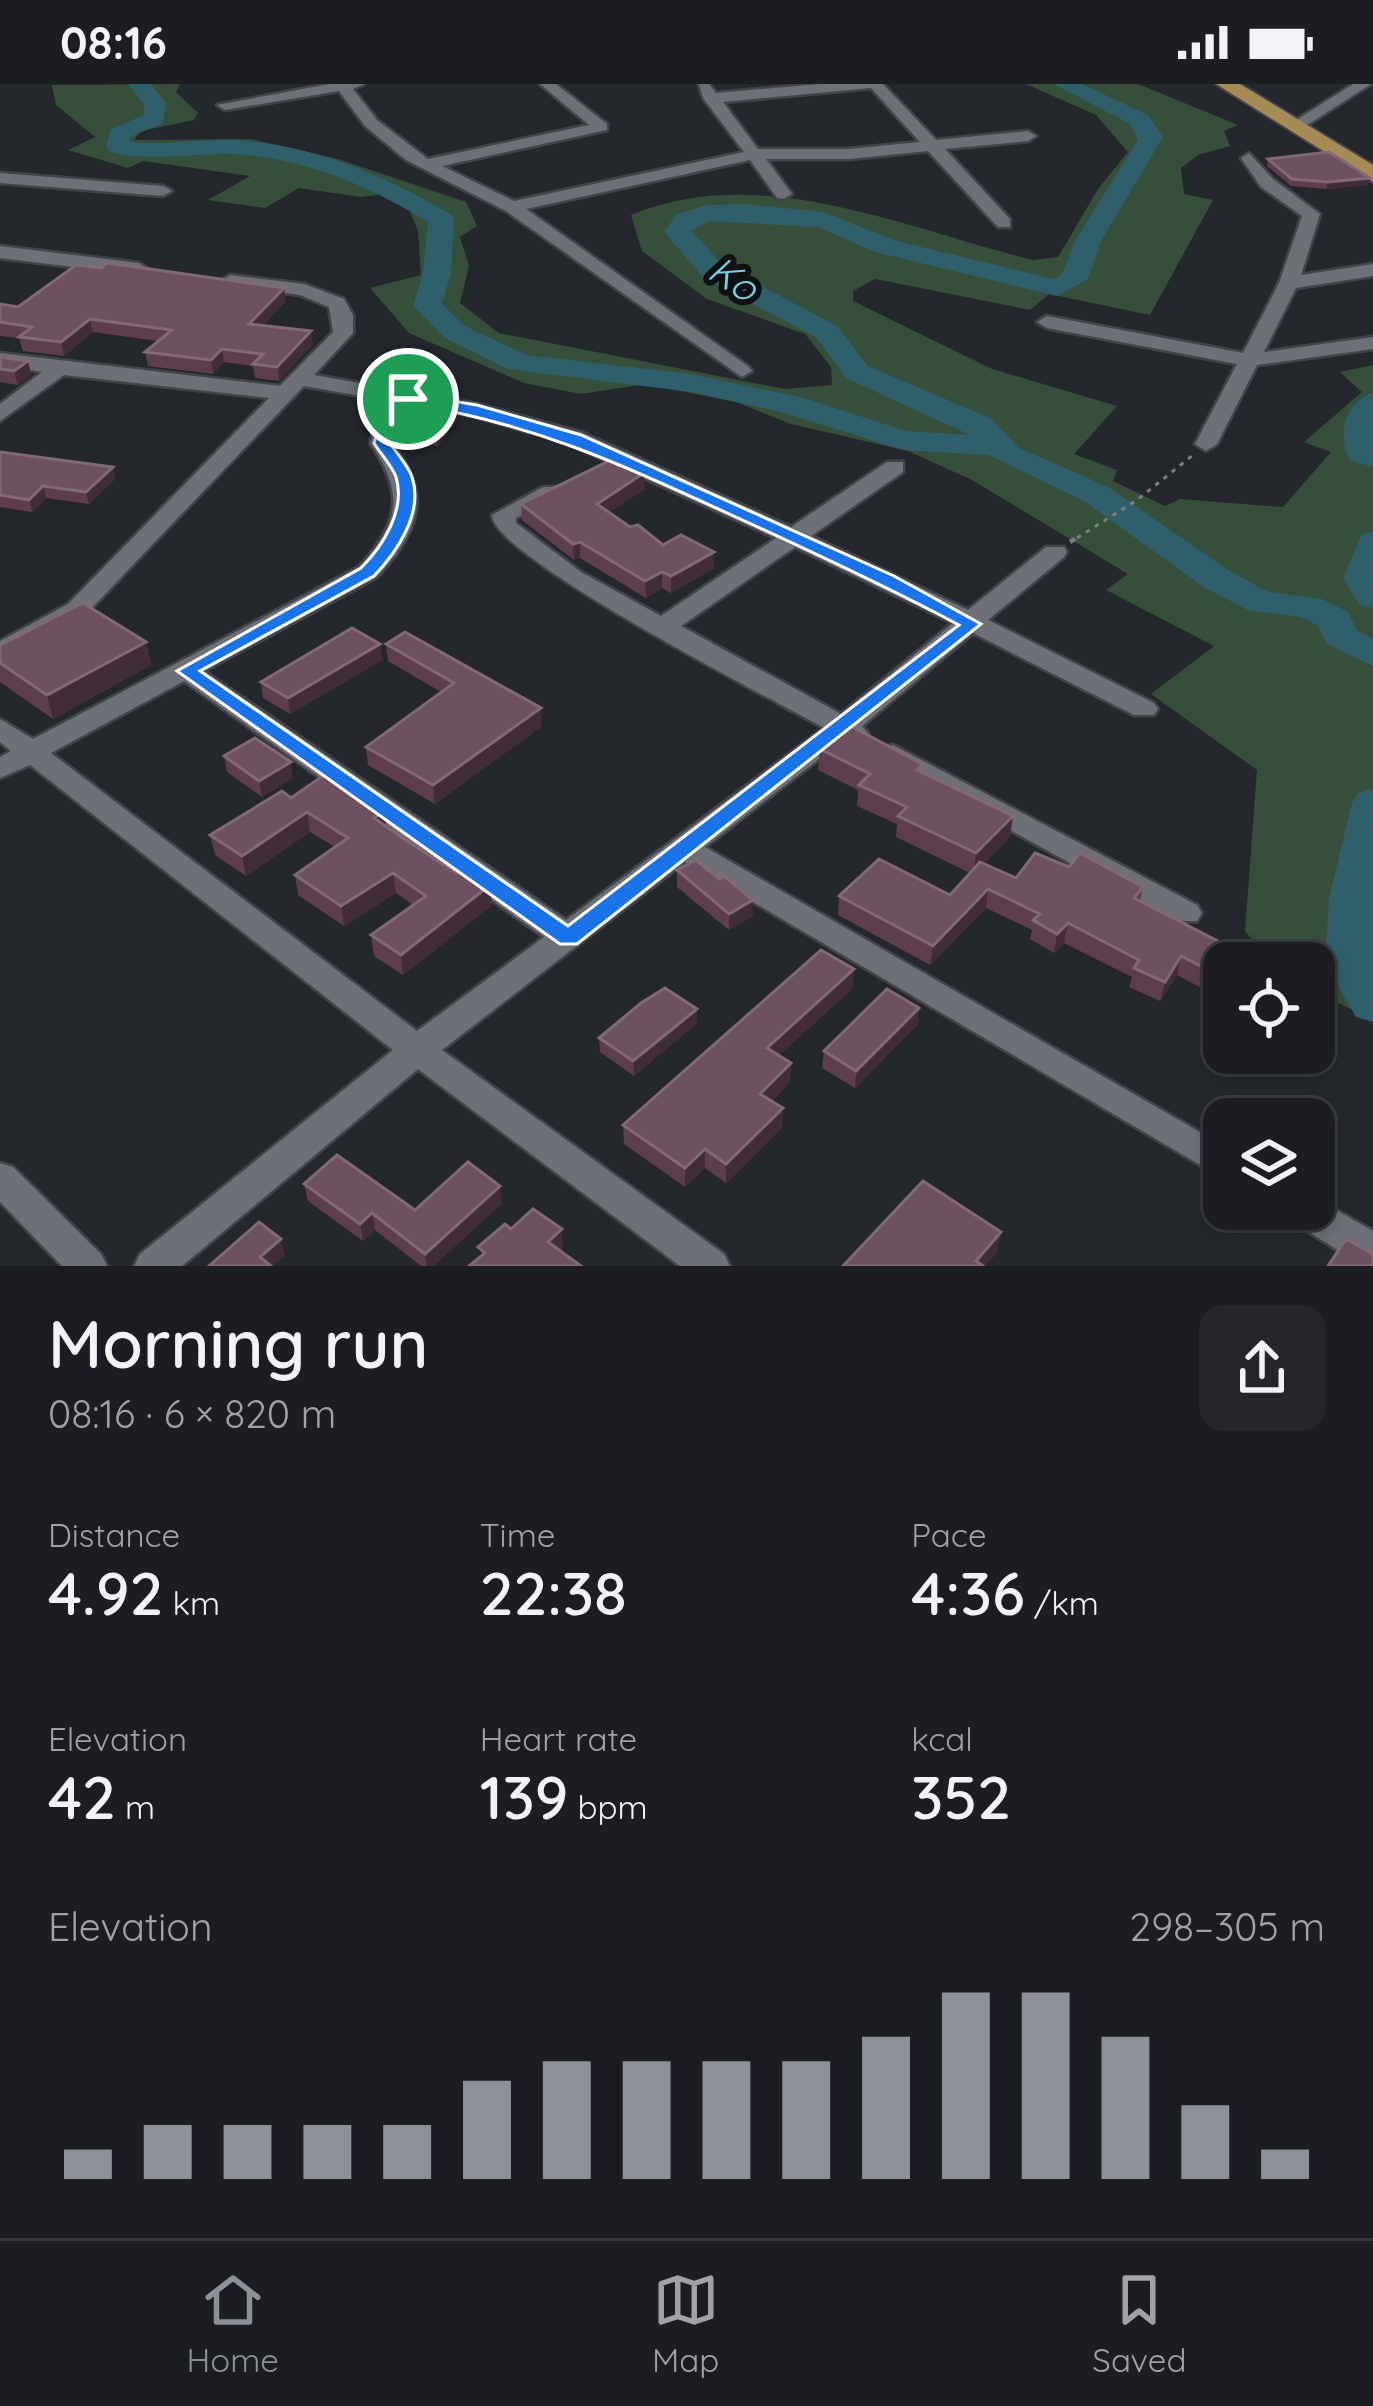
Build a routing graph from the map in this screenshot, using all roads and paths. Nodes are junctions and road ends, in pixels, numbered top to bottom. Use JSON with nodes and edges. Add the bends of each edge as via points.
{"nodes":[{"id":1,"x":547,"y":84,"type":"edge"},
{"id":2,"x":873,"y":84,"type":"edge"},
{"id":3,"x":1226,"y":84,"type":"edge"},
{"id":4,"x":1364,"y":84,"type":"edge"},
{"id":5,"x":350,"y":85,"type":"edge"},
{"id":6,"x":707,"y":91,"type":"edge"},
{"id":7,"x":225,"y":105,"type":"dead end"},
{"id":8,"x":1295,"y":126,"type":"junction"},
{"id":9,"x":1028,"y":136,"type":"dead end"},
{"id":10,"x":934,"y":146,"type":"junction"},
{"id":11,"x":758,"y":154,"type":"junction"},
{"id":12,"x":1249,"y":158,"type":"dead end"},
{"id":13,"x":425,"y":164,"type":"junction"},
{"id":14,"x":1373,"y":175,"type":"edge"},
{"id":15,"x":0,"y":178,"type":"edge"},
{"id":16,"x":163,"y":191,"type":"dead end"},
{"id":17,"x":783,"y":194,"type":"dead end"},
{"id":18,"x":512,"y":207,"type":"junction"},
{"id":19,"x":1004,"y":223,"type":"dead end"},
{"id":20,"x":0,"y":251,"type":"edge"},
{"id":21,"x":1373,"y":270,"type":"edge"},
{"id":22,"x":164,"y":272,"type":"edge"},
{"id":23,"x":211,"y":278,"type":"edge"},
{"id":24,"x":1288,"y":283,"type":"junction"},
{"id":25,"x":1047,"y":322,"type":"dead end"},
{"id":26,"x":1373,"y":343,"type":"edge"},
{"id":27,"x":0,"y":359,"type":"edge"},
{"id":28,"x":1247,"y":360,"type":"junction"},
{"id":29,"x":60,"y":368,"type":"junction"},
{"id":30,"x":742,"y":371,"type":"dead end"},
{"id":31,"x":292,"y":386,"type":"junction"},
{"id":32,"x":408,"y":399,"type":"junction"},
{"id":33,"x":0,"y":414,"type":"edge"},
{"id":34,"x":1206,"y":444,"type":"joint"},
{"id":35,"x":620,"y":458,"type":"junction"},
{"id":36,"x":895,"y":467,"type":"dead end"},
{"id":37,"x":791,"y":538,"type":"junction"},
{"id":38,"x":1055,"y":552,"type":"joint"},
{"id":39,"x":971,"y":624,"type":"junction"},
{"id":40,"x":661,"y":628,"type":"junction"},
{"id":41,"x":0,"y":652,"type":"edge"},
{"id":42,"x":187,"y":671,"type":"junction"},
{"id":43,"x":1144,"y":709,"type":"dead end"},
{"id":44,"x":0,"y":728,"type":"edge"},
{"id":45,"x":843,"y":728,"type":"junction"},
{"id":46,"x":31,"y":751,"type":"junction"},
{"id":47,"x":0,"y":769,"type":"edge"},
{"id":48,"x":684,"y":848,"type":"junction"},
{"id":49,"x":1186,"y":914,"type":"dead end"},
{"id":50,"x":568,"y":938,"type":"junction"},
{"id":51,"x":417,"y":1050,"type":"junction"},
{"id":52,"x":1203,"y":1151,"type":"edge"},
{"id":53,"x":0,"y":1178,"type":"edge"},
{"id":54,"x":1335,"y":1229,"type":"edge"},
{"id":55,"x":1373,"y":1251,"type":"edge"},
{"id":56,"x":87,"y":1266,"type":"edge"},
{"id":57,"x":154,"y":1266,"type":"edge"},
{"id":58,"x":710,"y":1266,"type":"edge"}],
"edges":[{"from":1,"to":13,"type":"street","via":[[601,127]]},
{"from":2,"to":6,"type":"street"},
{"from":2,"to":10,"type":"street"},
{"from":3,"to":8,"type":"main road"},
{"from":4,"to":8,"type":"street"},
{"from":5,"to":7,"type":"street"},
{"from":5,"to":13,"type":"street","via":[[371,123]]},
{"from":6,"to":11,"type":"street"},
{"from":8,"to":14,"type":"main road"},
{"from":9,"to":10,"type":"street"},
{"from":10,"to":11,"type":"street"},
{"from":10,"to":19,"type":"street"},
{"from":11,"to":17,"type":"street"},
{"from":11,"to":18,"type":"street"},
{"from":12,"to":24,"type":"street","via":[[1267,183],[1311,214]]},
{"from":13,"to":18,"type":"street"},
{"from":15,"to":16,"type":"street"},
{"from":18,"to":30,"type":"street"},
{"from":20,"to":22,"type":"street"},
{"from":21,"to":24,"type":"street"},
{"from":23,"to":31,"type":"street","via":[[304,290],[337,303],[343,333]]},
{"from":24,"to":28,"type":"street"},
{"from":25,"to":28,"type":"street"},
{"from":26,"to":28,"type":"street"},
{"from":27,"to":29,"type":"street"},
{"from":28,"to":34,"type":"street"},
{"from":29,"to":31,"type":"street"},
{"from":29,"to":33,"type":"street"},
{"from":31,"to":32,"type":"street"},
{"from":31,"to":41,"type":"street","via":[[77,609]]},
{"from":32,"to":35,"type":"street","via":[[544,426]]},
{"from":32,"to":42,"type":"street","via":[[382,443],[404,477],[406,502],[383,556],[368,572]]},
{"from":34,"to":38,"type":"path"},
{"from":35,"to":37,"type":"street"},
{"from":35,"to":40,"type":"street","via":[[501,520],[572,577]]},
{"from":36,"to":37,"type":"street"},
{"from":37,"to":39,"type":"street"},
{"from":37,"to":40,"type":"street"},
{"from":38,"to":39,"type":"street"},
{"from":39,"to":43,"type":"street"},
{"from":39,"to":45,"type":"street"},
{"from":40,"to":45,"type":"street"},
{"from":42,"to":46,"type":"street"},
{"from":42,"to":50,"type":"street"},
{"from":44,"to":46,"type":"street"},
{"from":45,"to":48,"type":"street"},
{"from":45,"to":49,"type":"street"},
{"from":46,"to":47,"type":"street"},
{"from":46,"to":51,"type":"street"},
{"from":48,"to":50,"type":"street"},
{"from":48,"to":52,"type":"street"},
{"from":50,"to":51,"type":"street"},
{"from":51,"to":57,"type":"street"},
{"from":51,"to":58,"type":"street"},
{"from":53,"to":56,"type":"street"},
{"from":54,"to":55,"type":"street"}]}
